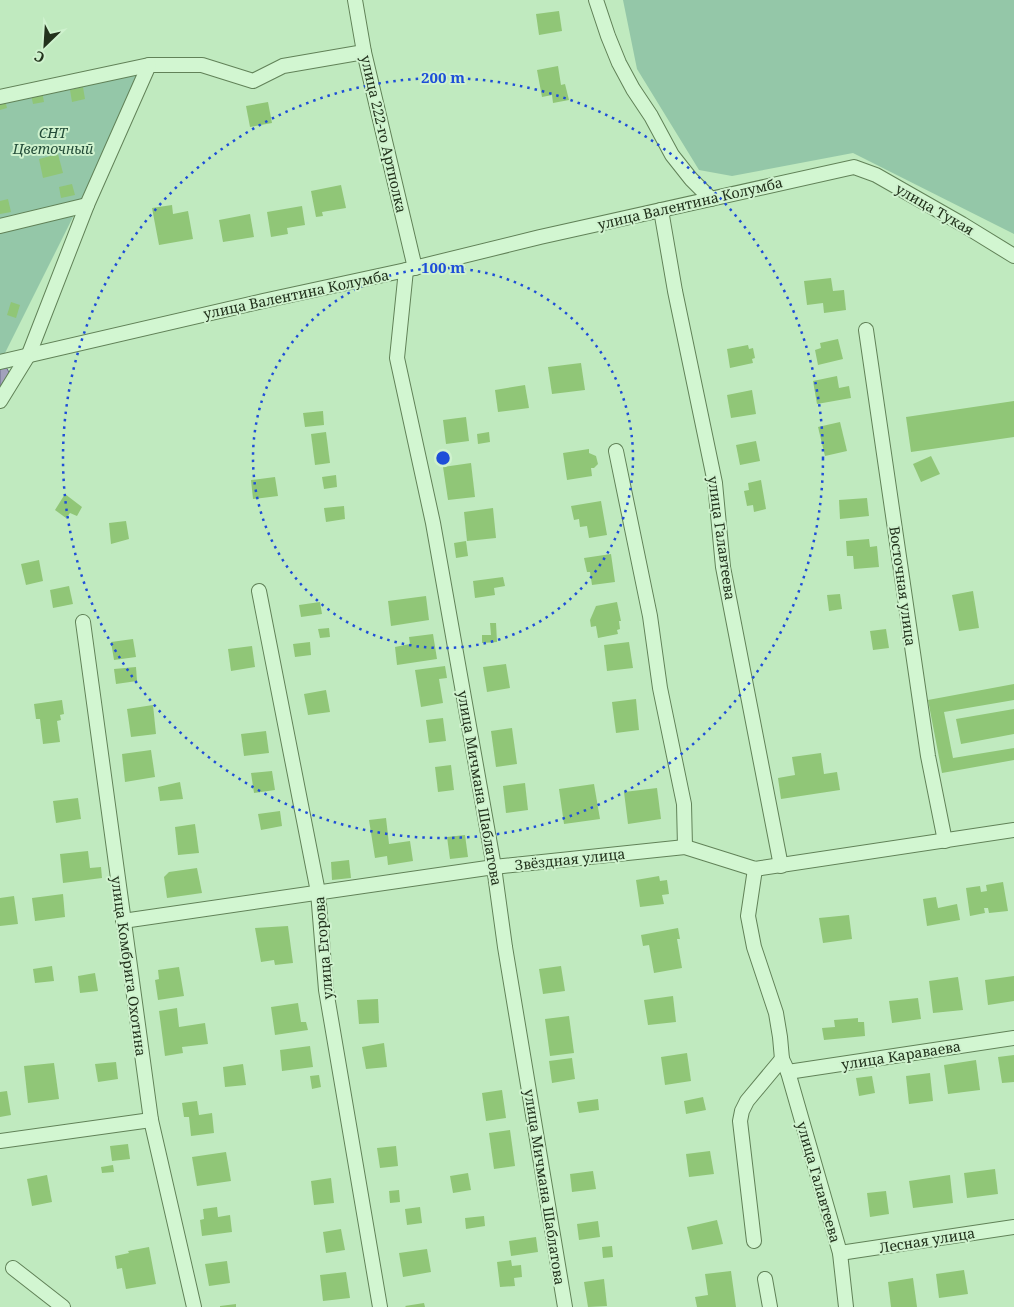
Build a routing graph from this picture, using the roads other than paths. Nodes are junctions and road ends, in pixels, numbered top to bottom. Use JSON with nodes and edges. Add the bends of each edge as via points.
{"nodes":[{"id":1,"x":355,"y":0,"type":"edge"},
{"id":2,"x":596,"y":0,"type":"edge"},
{"id":3,"x":364,"y":52,"type":"junction"},
{"id":4,"x":149,"y":65,"type":"junction"},
{"id":5,"x":0,"y":97,"type":"edge"},
{"id":6,"x":854,"y":167,"type":"joint"},
{"id":7,"x":711,"y":199,"type":"junction"},
{"id":8,"x":87,"y":205,"type":"junction"},
{"id":9,"x":661,"y":210,"type":"junction"},
{"id":10,"x":0,"y":226,"type":"edge"},
{"id":11,"x":1014,"y":256,"type":"edge"},
{"id":12,"x":411,"y":269,"type":"junction"},
{"id":13,"x":866,"y":330,"type":"dead end"},
{"id":14,"x":29,"y":354,"type":"junction"},
{"id":15,"x":0,"y":362,"type":"edge"},
{"id":16,"x":0,"y":401,"type":"edge"},
{"id":17,"x":616,"y":451,"type":"dead end"},
{"id":18,"x":259,"y":590,"type":"dead end"},
{"id":19,"x":83,"y":622,"type":"dead end"},
{"id":20,"x":1014,"y":830,"type":"edge"},
{"id":21,"x":945,"y":841,"type":"junction"},
{"id":22,"x":685,"y":846,"type":"junction"},
{"id":23,"x":781,"y":866,"type":"junction"},
{"id":24,"x":494,"y":867,"type":"junction"},
{"id":25,"x":755,"y":869,"type":"junction"},
{"id":26,"x":318,"y":892,"type":"junction"},
{"id":27,"x":123,"y":921,"type":"junction"},
{"id":28,"x":1014,"y":1038,"type":"edge"},
{"id":29,"x":782,"y":1059,"type":"junction"},
{"id":30,"x":788,"y":1072,"type":"junction"},
{"id":31,"x":151,"y":1120,"type":"junction"},
{"id":32,"x":0,"y":1141,"type":"edge"},
{"id":33,"x":1014,"y":1227,"type":"edge"},
{"id":34,"x":754,"y":1241,"type":"dead end"},
{"id":35,"x":840,"y":1253,"type":"junction"},
{"id":36,"x":13,"y":1268,"type":"dead end"},
{"id":37,"x":765,"y":1279,"type":"dead end"},
{"id":38,"x":63,"y":1307,"type":"edge"},
{"id":39,"x":194,"y":1307,"type":"edge"},
{"id":40,"x":380,"y":1307,"type":"edge"},
{"id":41,"x":565,"y":1307,"type":"edge"},
{"id":42,"x":770,"y":1307,"type":"edge"},
{"id":43,"x":846,"y":1307,"type":"edge"}],
"edges":[{"from":1,"to":3,"type":"street","name":"улица 222-го Артполка"},
{"from":2,"to":7,"type":"street","via":[[619,63],[633,89],[672,155]]},
{"from":3,"to":4,"type":"street","via":[[283,66],[253,81],[202,64]]},
{"from":3,"to":12,"type":"street","name":"улица 222-го Артполка"},
{"from":4,"to":5,"type":"street"},
{"from":4,"to":8,"type":"street"},
{"from":6,"to":7,"type":"street","name":"улица Валентина Колумба"},
{"from":6,"to":11,"type":"street","name":"улица Тукая","via":[[876,175]]},
{"from":7,"to":9,"type":"street","name":"улица Валентина Колумба"},
{"from":8,"to":10,"type":"street"},
{"from":8,"to":14,"type":"street"},
{"from":9,"to":12,"type":"street","name":"улица Валентина Колумба"},
{"from":9,"to":23,"type":"street","name":"улица Галавтеева","via":[[674,291],[715,483],[723,567]]},
{"from":12,"to":14,"type":"street","name":"улица Валентина Колумба"},
{"from":12,"to":24,"type":"street","name":"улица Мичмана Шаблатова","via":[[397,358],[433,523]]},
{"from":13,"to":21,"type":"street","name":"Восточная улица","via":[[927,747]]},
{"from":14,"to":15,"type":"street","name":"улица Валентина Колумба"},
{"from":14,"to":16,"type":"street"},
{"from":17,"to":22,"type":"street","via":[[684,804]]},
{"from":18,"to":26,"type":"street","name":"улица Егорова"},
{"from":19,"to":27,"type":"street","name":"улица Комбрига Охотина"},
{"from":20,"to":21,"type":"street","name":"Звёздная улица"},
{"from":21,"to":23,"type":"street","name":"Звёздная улица"},
{"from":22,"to":24,"type":"street","name":"Звёздная улица"},
{"from":22,"to":25,"type":"street","name":"Звёздная улица"},
{"from":23,"to":25,"type":"street","name":"Звёздная улица"},
{"from":24,"to":26,"type":"street","name":"Звёздная улица"},
{"from":24,"to":41,"type":"street","name":"улица Мичмана Шаблатова"},
{"from":25,"to":29,"type":"street","name":"улица Галавтеева","via":[[748,916],[754,947],[776,1013]]},
{"from":26,"to":27,"type":"street","name":"Звёздная улица"},
{"from":26,"to":40,"type":"street","name":"улица Егорова","via":[[326,990]]},
{"from":27,"to":31,"type":"street","name":"улица Комбрига Охотина"},
{"from":28,"to":30,"type":"street","name":"улица Караваева"},
{"from":29,"to":30,"type":"street","name":"улица Галавтеева"},
{"from":29,"to":34,"type":"street","via":[[747,1101],[740,1121]]},
{"from":30,"to":35,"type":"street","name":"улица Галавтеева"},
{"from":31,"to":32,"type":"street"},
{"from":31,"to":39,"type":"street","name":"улица Комбрига Охотина"},
{"from":33,"to":35,"type":"street","name":"Лесная улица"},
{"from":35,"to":43,"type":"street","name":"улица Галавтеева"},
{"from":36,"to":38,"type":"street"},
{"from":37,"to":42,"type":"street"}]}
